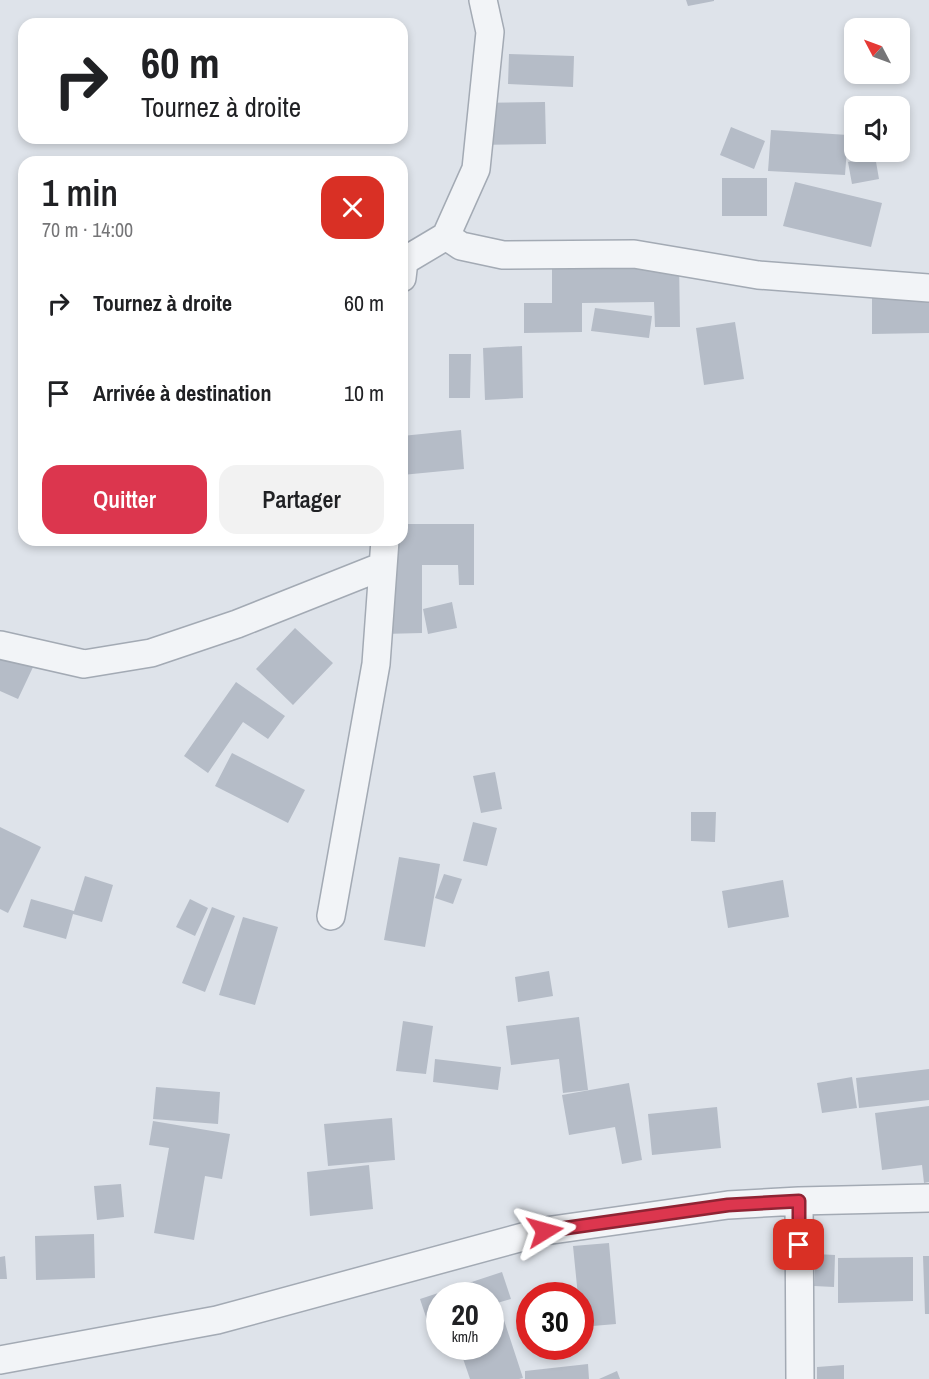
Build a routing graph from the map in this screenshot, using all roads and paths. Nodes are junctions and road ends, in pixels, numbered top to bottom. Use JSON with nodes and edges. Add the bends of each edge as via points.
{"nodes":[{"id":1,"x":483,"y":0,"type":"edge"},
{"id":2,"x":446,"y":237,"type":"junction"},
{"id":3,"x":408,"y":263,"type":"edge"},
{"id":4,"x":929,"y":288,"type":"edge"},
{"id":5,"x":384,"y":553,"type":"edge"},
{"id":6,"x":0,"y":645,"type":"edge"},
{"id":7,"x":331,"y":916,"type":"dead end"},
{"id":8,"x":929,"y":1198,"type":"edge"},
{"id":9,"x":799,"y":1201,"type":"junction"},
{"id":10,"x":0,"y":1360,"type":"edge"},
{"id":11,"x":800,"y":1379,"type":"edge"}],
"edges":[{"from":1,"to":2,"type":"street","via":[[490,32],[476,169]]},
{"from":2,"to":3,"type":"street"},
{"from":2,"to":4,"type":"street","via":[[461,246],[503,255],[634,254],[758,275]]},
{"from":5,"to":6,"type":"street","via":[[237,624],[151,653],[84,663]]},
{"from":5,"to":7,"type":"street","via":[[376,664]]},
{"from":8,"to":9,"type":"street"},
{"from":9,"to":10,"type":"street","via":[[728,1205],[545,1231],[217,1320]]},
{"from":9,"to":11,"type":"street"}]}
